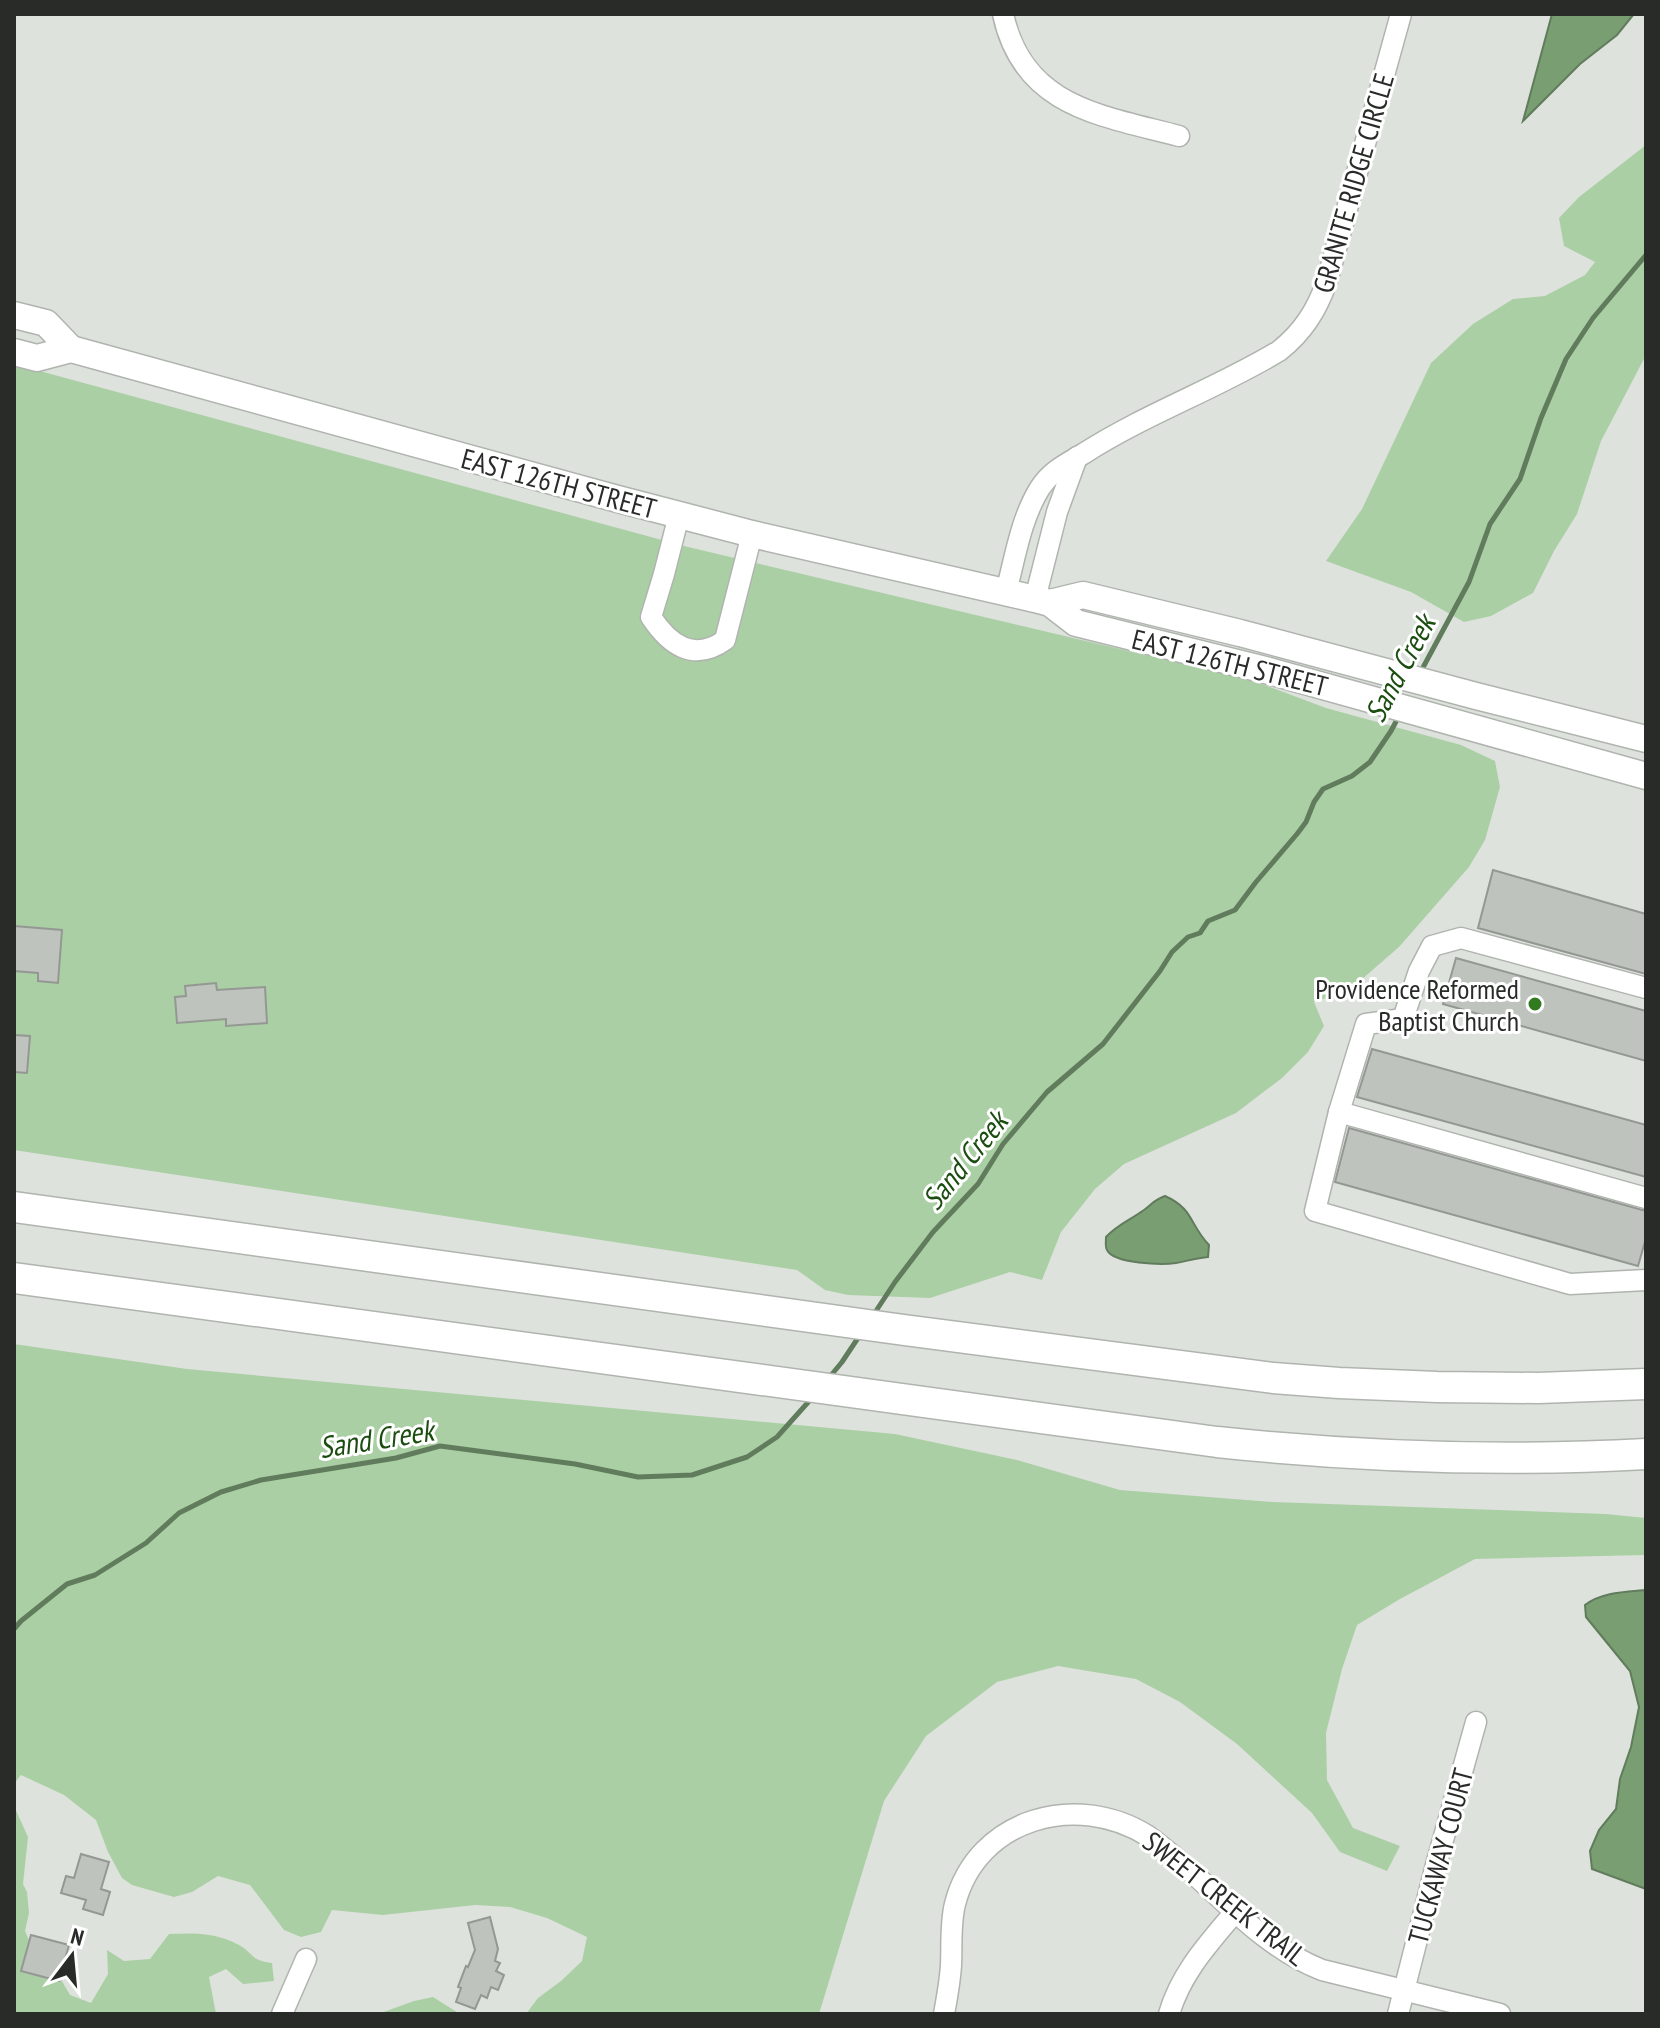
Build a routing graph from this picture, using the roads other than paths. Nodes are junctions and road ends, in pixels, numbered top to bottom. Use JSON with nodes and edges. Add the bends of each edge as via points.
{"nodes":[{"id":1,"x":1003,"y":14,"type":"edge"},
{"id":2,"x":1401,"y":14,"type":"edge"},
{"id":3,"x":1179,"y":136,"type":"dead end"},
{"id":4,"x":14,"y":315,"type":"edge"},
{"id":5,"x":71,"y":349,"type":"junction"},
{"id":6,"x":14,"y":352,"type":"edge"},
{"id":7,"x":1077,"y":457,"type":"junction"},
{"id":8,"x":679,"y":515,"type":"junction"},
{"id":9,"x":752,"y":534,"type":"junction"},
{"id":10,"x":1006,"y":592,"type":"junction"},
{"id":11,"x":1043,"y":601,"type":"junction"},
{"id":12,"x":1646,"y":739,"type":"edge"},
{"id":13,"x":1646,"y":776,"type":"edge"},
{"id":14,"x":1646,"y":988,"type":"edge"},
{"id":15,"x":1339,"y":1112,"type":"junction"},
{"id":16,"x":1646,"y":1198,"type":"edge"},
{"id":17,"x":14,"y":1207,"type":"edge"},
{"id":18,"x":14,"y":1278,"type":"edge"},
{"id":19,"x":1646,"y":1280,"type":"edge"},
{"id":20,"x":1646,"y":1384,"type":"edge"},
{"id":21,"x":1646,"y":1454,"type":"edge"},
{"id":22,"x":1476,"y":1722,"type":"dead end"},
{"id":23,"x":1235,"y":1912,"type":"junction"},
{"id":24,"x":306,"y":1959,"type":"dead end"},
{"id":25,"x":1404,"y":1990,"type":"junction"},
{"id":26,"x":282,"y":2014,"type":"edge"},
{"id":27,"x":944,"y":2014,"type":"edge"},
{"id":28,"x":1169,"y":2014,"type":"edge"},
{"id":29,"x":1398,"y":2014,"type":"edge"},
{"id":30,"x":1500,"y":2014,"type":"edge"}],
"edges":[{"from":1,"to":3,"type":"street","via":[[1021,60],[1047,89],[1097,114]]},
{"from":2,"to":7,"type":"street","name":"GRANITE RIDGE CIRCLE","via":[[1327,281],[1309,320],[1271,356]]},
{"from":4,"to":5,"type":"main road","name":"EAST 126TH STREET","via":[[46,323]]},
{"from":5,"to":6,"type":"main road","name":"EAST 126TH STREET","via":[[37,358]]},
{"from":5,"to":8,"type":"main road","name":"EAST 126TH STREET"},
{"from":7,"to":10,"type":"street","name":"GRANITE RIDGE CIRCLE","via":[[1055,470],[1032,503]]},
{"from":7,"to":11,"type":"street","via":[[1057,512]]},
{"from":8,"to":9,"type":"main road","name":"EAST 126TH STREET"},
{"from":8,"to":9,"type":"street","via":[[651,617],[663,635],[687,650],[714,648],[725,640]]},
{"from":9,"to":10,"type":"main road","name":"EAST 126TH STREET"},
{"from":10,"to":11,"type":"main road","name":"EAST 126TH STREET"},
{"from":11,"to":12,"type":"main road","name":"EAST 126TH STREET","via":[[1083,595]]},
{"from":11,"to":13,"type":"main road","name":"EAST 126TH STREET","via":[[1076,623]]},
{"from":14,"to":15,"type":"street","via":[[1461,938],[1432,946],[1403,1019],[1366,1024]]},
{"from":15,"to":16,"type":"street"},
{"from":15,"to":19,"type":"street","via":[[1315,1211],[1570,1284]]},
{"from":17,"to":20,"type":"highway","via":[[1273,1378],[1538,1388]]},
{"from":18,"to":21,"type":"highway","via":[[1282,1449],[1479,1458]]},
{"from":22,"to":25,"type":"street","name":"TUCKAWAY COURT"},
{"from":23,"to":25,"type":"street","name":"SWEET CREEK TRAIL","via":[[1304,1963]]},
{"from":23,"to":27,"type":"street","name":"SWEET CREEK TRAIL","via":[[1135,1828],[1097,1815],[1054,1815],[1033,1821],[991,1845],[966,1877],[952,1922]]},
{"from":23,"to":28,"type":"street","via":[[1188,1970]]},
{"from":24,"to":26,"type":"street"},
{"from":25,"to":29,"type":"street","name":"TUCKAWAY COURT"},
{"from":25,"to":30,"type":"street","name":"SWEET CREEK TRAIL"}]}
